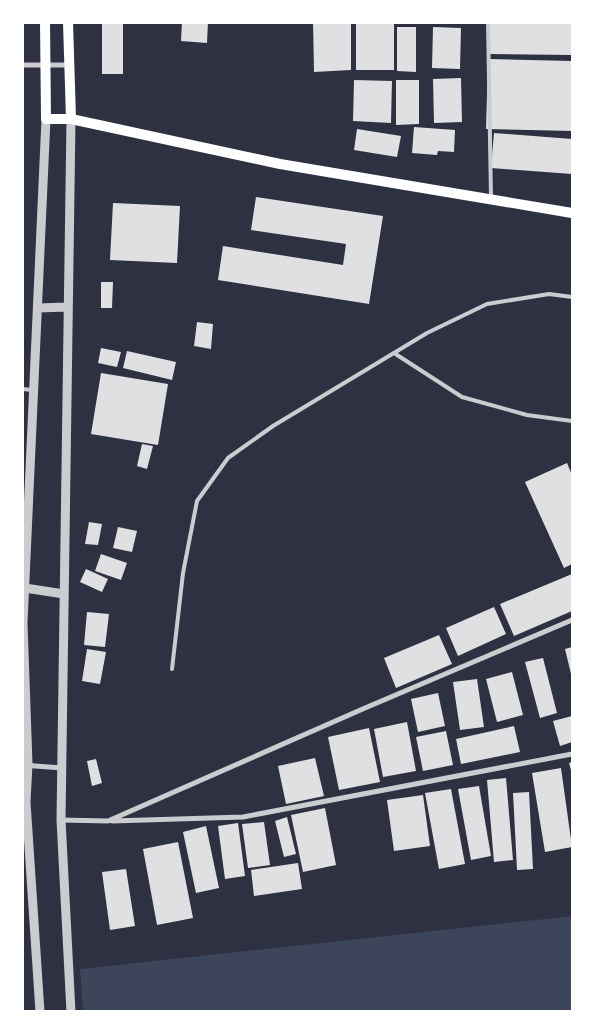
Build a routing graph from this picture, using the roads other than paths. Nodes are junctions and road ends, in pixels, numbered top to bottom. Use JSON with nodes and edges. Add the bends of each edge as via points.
{"nodes":[{"id":1,"x":45,"y":22,"type":"edge"},
{"id":2,"x":68,"y":22,"type":"edge"},
{"id":3,"x":488,"y":22,"type":"edge"},
{"id":4,"x":46,"y":64,"type":"junction"},
{"id":5,"x":22,"y":65,"type":"edge"},
{"id":6,"x":69,"y":65,"type":"junction"},
{"id":7,"x":46,"y":119,"type":"junction"},
{"id":8,"x":71,"y":119,"type":"junction"},
{"id":9,"x":491,"y":200,"type":"junction"},
{"id":10,"x":572,"y":213,"type":"edge"},
{"id":11,"x":572,"y":297,"type":"edge"},
{"id":12,"x":67,"y":307,"type":"junction"},
{"id":13,"x":38,"y":308,"type":"junction"},
{"id":14,"x":394,"y":353,"type":"junction"},
{"id":15,"x":22,"y":389,"type":"edge"},
{"id":16,"x":34,"y":390,"type":"junction"},
{"id":17,"x":572,"y":421,"type":"edge"},
{"id":18,"x":25,"y":588,"type":"junction"},
{"id":19,"x":64,"y":594,"type":"junction"},
{"id":20,"x":572,"y":620,"type":"edge"},
{"id":21,"x":23,"y":623,"type":"edge"},
{"id":22,"x":172,"y":669,"type":"dead end"},
{"id":23,"x":572,"y":754,"type":"edge"},
{"id":24,"x":25,"y":764,"type":"edge"},
{"id":25,"x":63,"y":768,"type":"junction"},
{"id":26,"x":61,"y":820,"type":"junction"},
{"id":27,"x":108,"y":821,"type":"junction"},
{"id":28,"x":40,"y":1012,"type":"edge"},
{"id":29,"x":71,"y":1012,"type":"edge"}],
"edges":[{"from":1,"to":4,"type":"main road"},
{"from":2,"to":6,"type":"main road"},
{"from":3,"to":9,"type":"lane"},
{"from":4,"to":5,"type":"street"},
{"from":4,"to":6,"type":"street"},
{"from":4,"to":7,"type":"main road"},
{"from":6,"to":8,"type":"main road"},
{"from":7,"to":8,"type":"main road"},
{"from":7,"to":13,"type":"street"},
{"from":8,"to":9,"type":"main road","via":[[280,164]]},
{"from":8,"to":12,"type":"street"},
{"from":9,"to":10,"type":"main road"},
{"from":11,"to":14,"type":"lane","via":[[549,294],[487,304]]},
{"from":12,"to":13,"type":"street"},
{"from":12,"to":19,"type":"street"},
{"from":13,"to":16,"type":"street"},
{"from":14,"to":17,"type":"lane","via":[[462,397],[527,415]]},
{"from":14,"to":22,"type":"lane","via":[[273,426],[228,458],[197,501],[183,573]]},
{"from":15,"to":16,"type":"lane"},
{"from":16,"to":18,"type":"street"},
{"from":18,"to":19,"type":"street"},
{"from":18,"to":21,"type":"street"},
{"from":19,"to":25,"type":"street"},
{"from":20,"to":27,"type":"street"},
{"from":21,"to":24,"type":"street"},
{"from":23,"to":27,"type":"street","via":[[243,817]]},
{"from":24,"to":25,"type":"street"},
{"from":24,"to":28,"type":"street"},
{"from":25,"to":26,"type":"street"},
{"from":26,"to":27,"type":"street"},
{"from":26,"to":29,"type":"street"}]}
